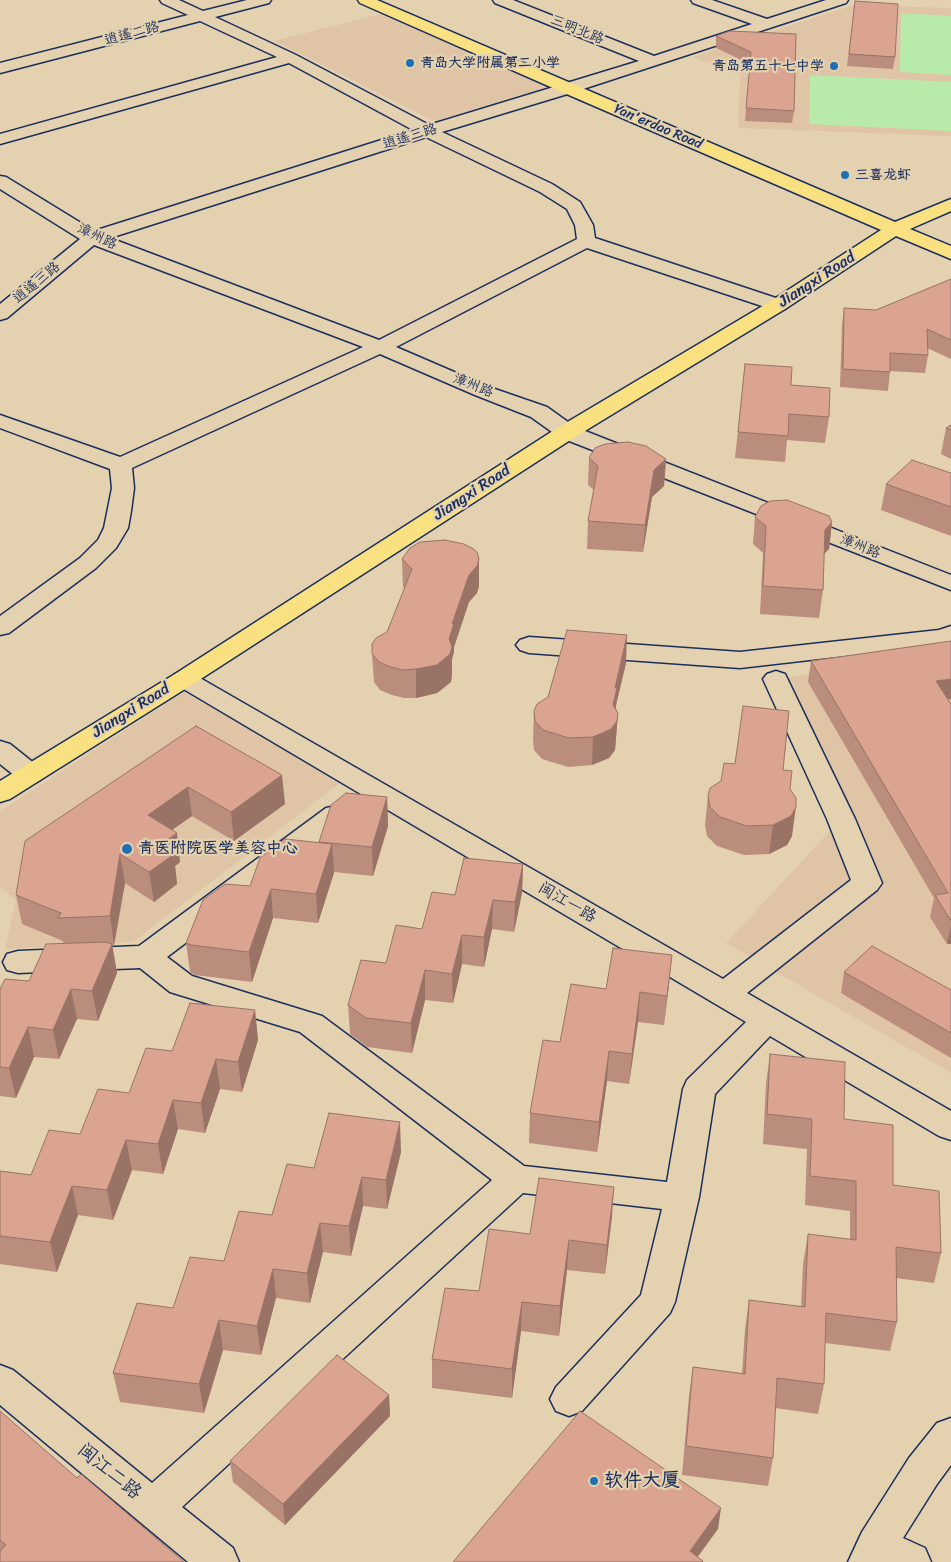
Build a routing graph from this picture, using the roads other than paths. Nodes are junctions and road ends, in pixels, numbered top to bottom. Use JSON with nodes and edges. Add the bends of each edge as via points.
{"nodes":[{"id":1,"x":167,"y":0,"type":"edge"},
{"id":2,"x":264,"y":0,"type":"edge"},
{"id":3,"x":365,"y":0,"type":"edge"},
{"id":4,"x":384,"y":0,"type":"edge"},
{"id":5,"x":500,"y":0,"type":"edge"},
{"id":6,"x":698,"y":0,"type":"edge"},
{"id":7,"x":802,"y":0,"type":"edge"},
{"id":8,"x":841,"y":0,"type":"edge"},
{"id":9,"x":821,"y":7,"type":"junction"},
{"id":10,"x":200,"y":16,"type":"junction"},
{"id":11,"x":766,"y":24,"type":"junction"},
{"id":12,"x":291,"y":58,"type":"junction"},
{"id":13,"x":653,"y":61,"type":"junction"},
{"id":14,"x":0,"y":68,"type":"edge"},
{"id":15,"x":574,"y":87,"type":"junction"},
{"id":16,"x":428,"y":131,"type":"junction"},
{"id":17,"x":0,"y":139,"type":"edge"},
{"id":18,"x":0,"y":181,"type":"edge"},
{"id":19,"x":951,"y":204,"type":"edge"},
{"id":20,"x":901,"y":226,"type":"junction"},
{"id":21,"x":92,"y":238,"type":"junction"},
{"id":22,"x":586,"y":241,"type":"junction"},
{"id":23,"x":951,"y":242,"type":"edge"},
{"id":24,"x":951,"y":253,"type":"edge"},
{"id":25,"x":778,"y":305,"type":"junction"},
{"id":26,"x":0,"y":314,"type":"edge"},
{"id":27,"x":380,"y":347,"type":"junction"},
{"id":28,"x":0,"y":421,"type":"edge"},
{"id":29,"x":567,"y":432,"type":"junction"},
{"id":30,"x":121,"y":465,"type":"junction"},
{"id":31,"x":951,"y":583,"type":"edge"},
{"id":32,"x":0,"y":628,"type":"edge"},
{"id":33,"x":951,"y":634,"type":"edge"},
{"id":34,"x":529,"y":645,"type":"dead end"},
{"id":35,"x":184,"y":679,"type":"junction"},
{"id":36,"x":776,"y":679,"type":"dead end"},
{"id":37,"x":0,"y":750,"type":"edge"},
{"id":38,"x":30,"y":774,"type":"junction"},
{"id":39,"x":0,"y":793,"type":"edge"},
{"id":40,"x":336,"y":815,"type":"edge"},
{"id":41,"x":146,"y":957,"type":"junction"},
{"id":42,"x":18,"y":962,"type":"dead end"},
{"id":43,"x":724,"y":995,"type":"junction"},
{"id":44,"x":767,"y":1020,"type":"junction"},
{"id":45,"x":951,"y":1128,"type":"edge"},
{"id":46,"x":516,"y":1179,"type":"junction"},
{"id":47,"x":682,"y":1197,"type":"junction"},
{"id":48,"x":0,"y":1382,"type":"edge"},
{"id":49,"x":569,"y":1399,"type":"dead end"},
{"id":50,"x":951,"y":1435,"type":"edge"},
{"id":51,"x":153,"y":1508,"type":"junction"},
{"id":52,"x":885,"y":1556,"type":"edge"},
{"id":53,"x":219,"y":1562,"type":"edge"}],
"edges":[{"from":1,"to":10,"type":"street"},
{"from":2,"to":10,"type":"street","name":"逍遥二路"},
{"from":3,"to":15,"type":"main road","name":"Yan'erdao Road"},
{"from":4,"to":15,"type":"main road","name":"Yan'erdao Road"},
{"from":5,"to":13,"type":"street","name":"三明北路"},
{"from":6,"to":11,"type":"street"},
{"from":7,"to":9,"type":"street"},
{"from":8,"to":9,"type":"street","name":"逍遥三路"},
{"from":9,"to":11,"type":"street","name":"逍遥三路"},
{"from":10,"to":12,"type":"street"},
{"from":10,"to":14,"type":"street","name":"逍遥二路"},
{"from":11,"to":13,"type":"street","name":"逍遥三路"},
{"from":12,"to":16,"type":"street"},
{"from":12,"to":17,"type":"street"},
{"from":13,"to":15,"type":"street","name":"逍遥三路"},
{"from":15,"to":16,"type":"street","name":"逍遥三路"},
{"from":15,"to":20,"type":"main road","name":"Yan'erdao Road"},
{"from":16,"to":21,"type":"street","name":"逍遥三路"},
{"from":16,"to":22,"type":"street","via":[[546,188],[574,206],[584,225]]},
{"from":18,"to":21,"type":"street","name":"漳州路"},
{"from":19,"to":20,"type":"main road","name":"Jiangxi Road"},
{"from":20,"to":23,"type":"main road","name":"Yan'erdao Road"},
{"from":20,"to":24,"type":"main road","name":"Yan'erdao Road"},
{"from":20,"to":25,"type":"main road","name":"Jiangxi Road"},
{"from":21,"to":26,"type":"street","name":"逍遥三路"},
{"from":21,"to":27,"type":"street","name":"漳州路"},
{"from":22,"to":25,"type":"street"},
{"from":22,"to":27,"type":"street"},
{"from":25,"to":29,"type":"main road","name":"Jiangxi Road"},
{"from":27,"to":29,"type":"street","name":"漳州路","via":[[539,412]]},
{"from":27,"to":30,"type":"street"},
{"from":28,"to":30,"type":"street"},
{"from":29,"to":31,"type":"street","name":"漳州路"},
{"from":29,"to":35,"type":"main road","name":"Jiangxi Road"},
{"from":30,"to":32,"type":"street","via":[[120,511],[108,543],[88,563]]},
{"from":33,"to":34,"type":"street","via":[[940,638],[740,660]]},
{"from":35,"to":38,"type":"main road","name":"Jiangxi Road"},
{"from":35,"to":43,"type":"street","name":"闽江一路"},
{"from":36,"to":43,"type":"street","via":[[841,818],[866,883]]},
{"from":37,"to":38,"type":"street"},
{"from":38,"to":39,"type":"main road","name":"Jiangxi Road"},
{"from":40,"to":41,"type":"street"},
{"from":41,"to":42,"type":"street"},
{"from":41,"to":46,"type":"street","via":[[181,984],[311,1024]]},
{"from":43,"to":44,"type":"street","name":"闽江一路"},
{"from":44,"to":45,"type":"street","name":"闽江一路"},
{"from":44,"to":47,"type":"street","via":[[699,1089]]},
{"from":46,"to":47,"type":"street"},
{"from":46,"to":51,"type":"street"},
{"from":47,"to":49,"type":"street","via":[[657,1302]]},
{"from":48,"to":51,"type":"street","name":"闽江二路"},
{"from":50,"to":52,"type":"street","via":[[922,1471]]},
{"from":51,"to":53,"type":"street","name":"闽江二路"}]}
